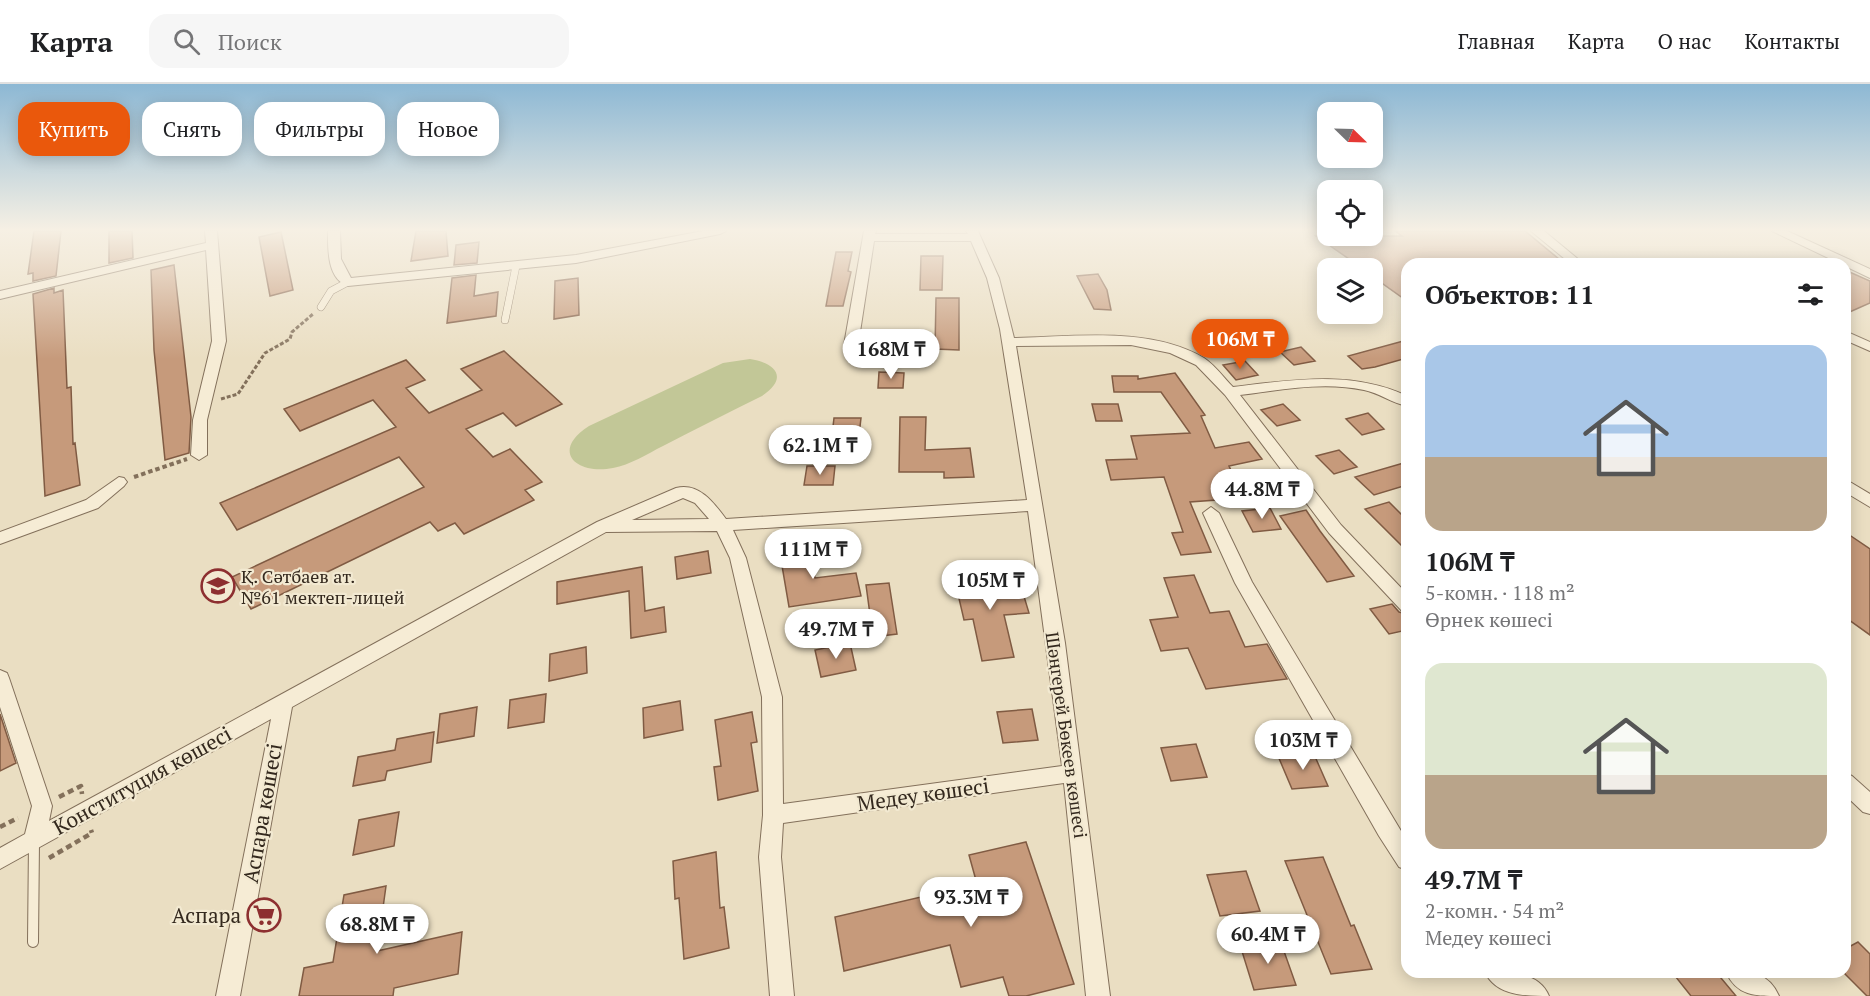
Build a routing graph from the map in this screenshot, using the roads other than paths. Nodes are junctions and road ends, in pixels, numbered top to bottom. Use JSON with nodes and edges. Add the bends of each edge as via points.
{"nodes":[{"id":1,"x":79,"y":274,"type":"edge"},
{"id":2,"x":214,"y":274,"type":"edge"},
{"id":3,"x":340,"y":274,"type":"edge"},
{"id":4,"x":437,"y":274,"type":"edge"},
{"id":5,"x":514,"y":274,"type":"edge"},
{"id":6,"x":863,"y":274,"type":"edge"},
{"id":7,"x":994,"y":274,"type":"edge"},
{"id":8,"x":348,"y":282,"type":"junction"},
{"id":9,"x":0,"y":295,"type":"edge"},
{"id":10,"x":321,"y":307,"type":"road end"},
{"id":11,"x":505,"y":320,"type":"dead end"},
{"id":12,"x":1851,"y":338,"type":"edge"},
{"id":13,"x":1007,"y":342,"type":"junction"},
{"id":14,"x":850,"y":345,"type":"dead end"},
{"id":15,"x":1870,"y":347,"type":"edge"},
{"id":16,"x":1230,"y":393,"type":"junction"},
{"id":17,"x":1401,"y":399,"type":"edge"},
{"id":18,"x":199,"y":455,"type":"road end"},
{"id":19,"x":119,"y":482,"type":"road end"},
{"id":20,"x":1851,"y":488,"type":"edge"},
{"id":21,"x":1870,"y":502,"type":"edge"},
{"id":22,"x":1036,"y":505,"type":"junction"},
{"id":23,"x":1211,"y":513,"type":"dead end"},
{"id":24,"x":722,"y":525,"type":"junction"},
{"id":25,"x":603,"y":526,"type":"junction"},
{"id":26,"x":0,"y":538,"type":"edge"},
{"id":27,"x":1401,"y":599,"type":"edge"},
{"id":28,"x":0,"y":678,"type":"edge"},
{"id":29,"x":284,"y":701,"type":"junction"},
{"id":30,"x":1072,"y":773,"type":"junction"},
{"id":31,"x":1851,"y":788,"type":"edge"},
{"id":32,"x":1870,"y":805,"type":"edge"},
{"id":33,"x":773,"y":815,"type":"junction"},
{"id":34,"x":34,"y":841,"type":"junction"},
{"id":35,"x":1401,"y":851,"type":"edge"},
{"id":36,"x":0,"y":859,"type":"edge"},
{"id":37,"x":33,"y":942,"type":"dead end"},
{"id":38,"x":1507,"y":978,"type":"edge"},
{"id":39,"x":1745,"y":978,"type":"edge"},
{"id":40,"x":228,"y":996,"type":"edge"},
{"id":41,"x":782,"y":996,"type":"edge"},
{"id":42,"x":1098,"y":996,"type":"edge"},
{"id":43,"x":1537,"y":996,"type":"edge"},
{"id":44,"x":1767,"y":996,"type":"edge"}],
"edges":[{"from":1,"to":9,"type":"street"},
{"from":2,"to":18,"type":"street","via":[[219,341],[200,420]]},
{"from":3,"to":8,"type":"street"},
{"from":4,"to":8,"type":"street"},
{"from":5,"to":11,"type":"lane"},
{"from":6,"to":14,"type":"street"},
{"from":7,"to":13,"type":"street","name":"Шәңгерей Бөкеев көшесі"},
{"from":8,"to":10,"type":"lane","via":[[331,291]]},
{"from":12,"to":15,"type":"street"},
{"from":13,"to":16,"type":"street","via":[[1131,341],[1174,350],[1201,362]]},
{"from":13,"to":22,"type":"street","name":"Шәңгерей Бөкеев көшесі"},
{"from":16,"to":17,"type":"street","via":[[1304,383],[1379,388]]},
{"from":16,"to":27,"type":"street","via":[[1335,529]]},
{"from":19,"to":26,"type":"street","via":[[92,504]]},
{"from":20,"to":21,"type":"street"},
{"from":22,"to":24,"type":"street"},
{"from":22,"to":30,"type":"street","name":"Шәңгерей Бөкеев көшесі"},
{"from":23,"to":35,"type":"street","via":[[1244,583]]},
{"from":24,"to":25,"type":"street"},
{"from":24,"to":25,"type":"street","name":"Конституция көшесі","via":[[699,497],[682,492]]},
{"from":24,"to":33,"type":"street","via":[[738,558],[772,697]]},
{"from":25,"to":29,"type":"street","name":"Конституция көшесі"},
{"from":28,"to":34,"type":"street","via":[[42,806]]},
{"from":29,"to":34,"type":"street","name":"Конституция көшесі"},
{"from":29,"to":40,"type":"street","name":"Аспара көшесі"},
{"from":30,"to":33,"type":"street","name":"Медеу көшесі"},
{"from":30,"to":42,"type":"street","name":"Шәңгерей Бөкеев көшесі"},
{"from":31,"to":32,"type":"street"},
{"from":33,"to":41,"type":"street","via":[[770,857]]},
{"from":34,"to":36,"type":"street","name":"Конституция көшесі"},
{"from":34,"to":37,"type":"lane"},
{"from":38,"to":43,"type":"street"},
{"from":39,"to":44,"type":"street"}]}
